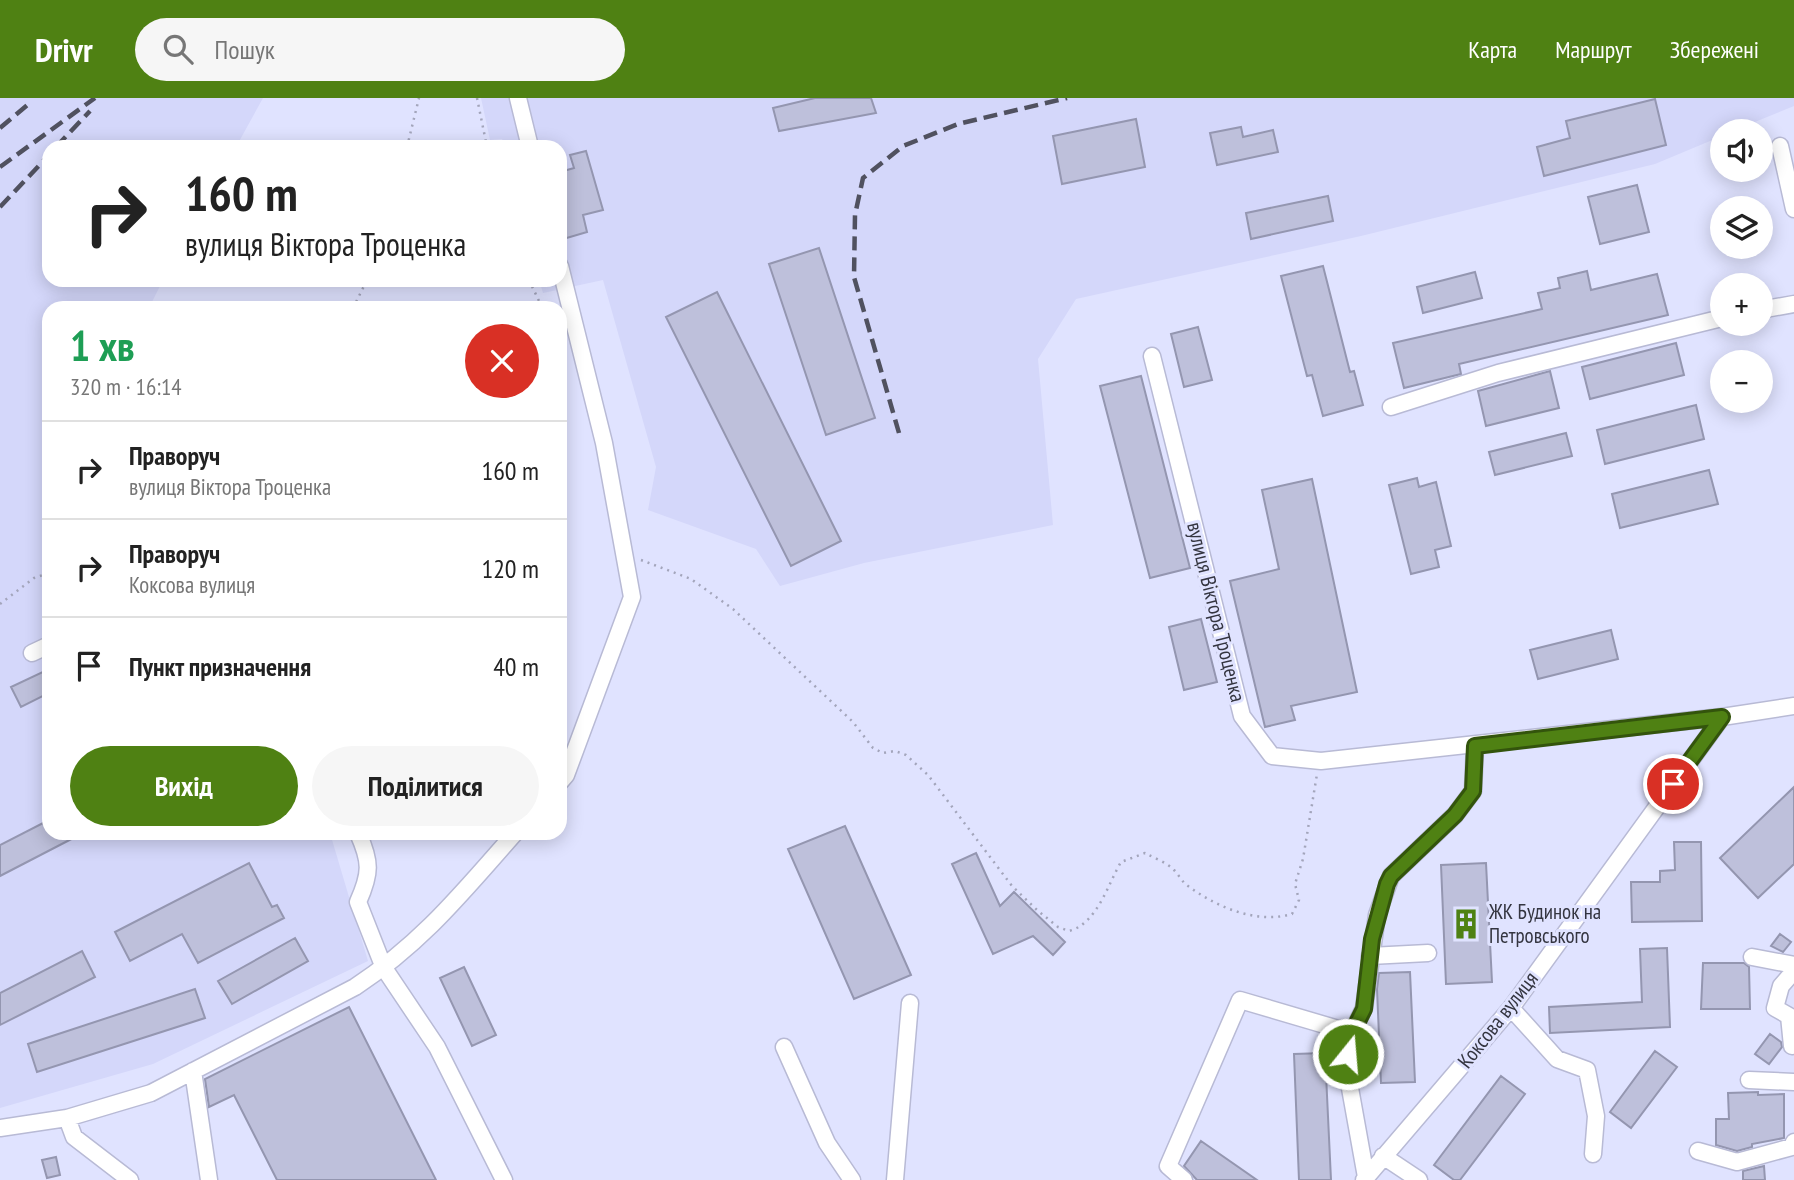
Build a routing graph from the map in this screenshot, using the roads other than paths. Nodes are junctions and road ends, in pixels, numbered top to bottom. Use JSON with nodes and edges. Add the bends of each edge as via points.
{"nodes":[{"id":1,"x":518,"y":98,"type":"edge"},
{"id":2,"x":528,"y":140,"type":"edge"},
{"id":3,"x":1780,"y":146,"type":"dead end"},
{"id":4,"x":1794,"y":209,"type":"edge"},
{"id":5,"x":565,"y":287,"type":"edge"},
{"id":6,"x":1794,"y":304,"type":"edge"},
{"id":7,"x":1773,"y":308,"type":"edge"},
{"id":8,"x":1710,"y":321,"type":"edge"},
{"id":9,"x":1152,"y":356,"type":"dead end"},
{"id":10,"x":1391,"y":407,"type":"dead end"},
{"id":11,"x":42,"y":648,"type":"edge"},
{"id":12,"x":32,"y":653,"type":"dead end"},
{"id":13,"x":1794,"y":706,"type":"edge"},
{"id":14,"x":1722,"y":717,"type":"junction"},
{"id":15,"x":1475,"y":746,"type":"junction"},
{"id":16,"x":567,"y":772,"type":"edge"},
{"id":17,"x":361,"y":840,"type":"edge"},
{"id":18,"x":509,"y":840,"type":"edge"},
{"id":19,"x":1428,"y":953,"type":"dead end"},
{"id":20,"x":1370,"y":956,"type":"junction"},
{"id":21,"x":1752,"y":957,"type":"dead end"},
{"id":22,"x":1794,"y":965,"type":"edge"},
{"id":23,"x":384,"y":968,"type":"junction"},
{"id":24,"x":1794,"y":971,"type":"edge"},
{"id":25,"x":910,"y":1003,"type":"dead end"},
{"id":26,"x":1511,"y":1008,"type":"junction"},
{"id":27,"x":1786,"y":1011,"type":"edge"},
{"id":28,"x":1352,"y":1033,"type":"junction"},
{"id":29,"x":1793,"y":1046,"type":"edge"},
{"id":30,"x":784,"y":1047,"type":"dead end"},
{"id":31,"x":193,"y":1071,"type":"junction"},
{"id":32,"x":1749,"y":1080,"type":"dead end"},
{"id":33,"x":1794,"y":1082,"type":"edge"},
{"id":34,"x":67,"y":1118,"type":"junction"},
{"id":35,"x":0,"y":1128,"type":"edge"},
{"id":36,"x":1794,"y":1142,"type":"edge"},
{"id":37,"x":1698,"y":1152,"type":"dead end"},
{"id":38,"x":1593,"y":1154,"type":"dead end"},
{"id":39,"x":1383,"y":1156,"type":"junction"},
{"id":40,"x":1365,"y":1178,"type":"edge"},
{"id":41,"x":130,"y":1180,"type":"edge"},
{"id":42,"x":209,"y":1180,"type":"edge"},
{"id":43,"x":504,"y":1180,"type":"edge"},
{"id":44,"x":852,"y":1180,"type":"edge"},
{"id":45,"x":895,"y":1180,"type":"edge"},
{"id":46,"x":1184,"y":1180,"type":"edge"},
{"id":47,"x":1419,"y":1180,"type":"edge"}],
"edges":[{"from":1,"to":2,"type":"street"},
{"from":3,"to":4,"type":"street"},
{"from":5,"to":16,"type":"street","via":[[604,443],[632,597]]},
{"from":6,"to":7,"type":"street"},
{"from":8,"to":10,"type":"street","via":[[1498,373]]},
{"from":9,"to":15,"type":"street","name":"вулиця Віктора Троценка","via":[[1242,716],[1272,756],[1321,761]]},
{"from":11,"to":12,"type":"street"},
{"from":13,"to":14,"type":"street","name":"вулиця Віктора Троценка"},
{"from":14,"to":15,"type":"street","name":"вулиця Віктора Троценка"},
{"from":14,"to":26,"type":"street","name":"Коксова вулиця"},
{"from":15,"to":20,"type":"street","via":[[1473,791],[1455,815],[1391,876],[1377,915]]},
{"from":17,"to":23,"type":"street","via":[[368,854],[368,878],[358,902]]},
{"from":18,"to":23,"type":"street","via":[[430,930]]},
{"from":19,"to":20,"type":"street"},
{"from":20,"to":28,"type":"street","via":[[1364,1009]]},
{"from":21,"to":22,"type":"street"},
{"from":23,"to":31,"type":"street"},
{"from":23,"to":43,"type":"street","via":[[437,1047]]},
{"from":24,"to":27,"type":"street","via":[[1781,986]]},
{"from":25,"to":45,"type":"street"},
{"from":26,"to":38,"type":"street","via":[[1557,1059],[1587,1070],[1596,1116]]},
{"from":26,"to":39,"type":"street","name":"Коксова вулиця"},
{"from":27,"to":29,"type":"street"},
{"from":28,"to":40,"type":"street","via":[[1348,1077]]},
{"from":28,"to":46,"type":"street","via":[[1241,1000],[1168,1166]]},
{"from":30,"to":44,"type":"street","via":[[827,1143]]},
{"from":31,"to":34,"type":"street","via":[[151,1093]]},
{"from":31,"to":42,"type":"street"},
{"from":32,"to":33,"type":"street"},
{"from":34,"to":35,"type":"street"},
{"from":34,"to":41,"type":"street","via":[[74,1137]]},
{"from":36,"to":37,"type":"street","via":[[1793,1147],[1737,1162]]},
{"from":39,"to":40,"type":"street","name":"Коксова вулиця"},
{"from":39,"to":47,"type":"street"}]}
